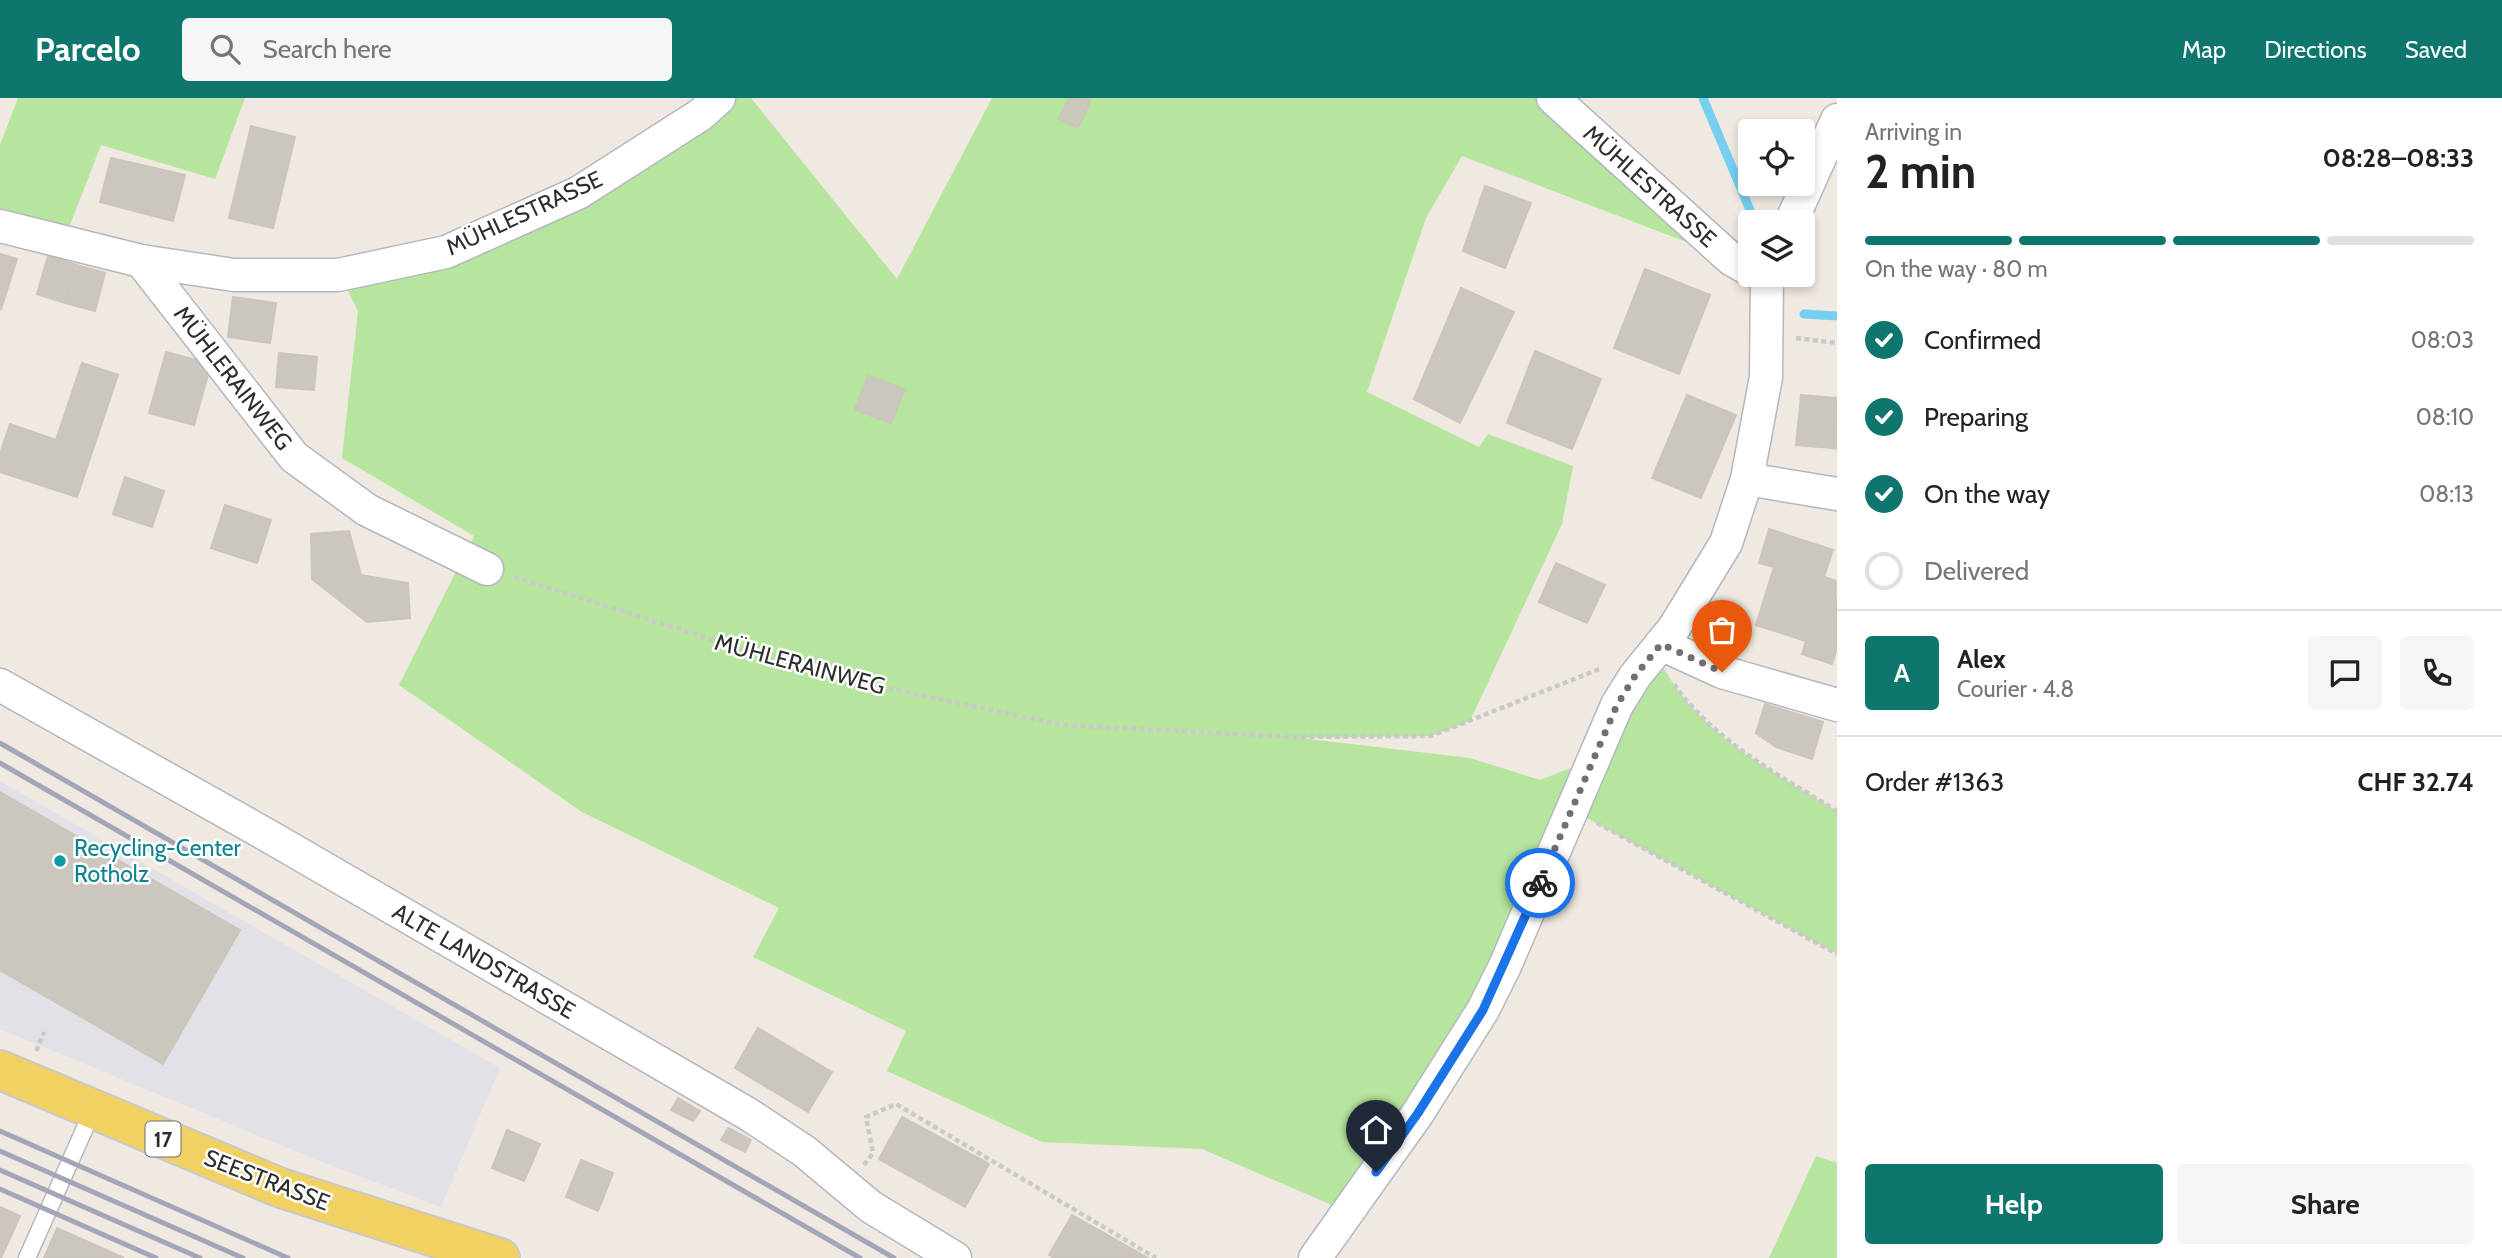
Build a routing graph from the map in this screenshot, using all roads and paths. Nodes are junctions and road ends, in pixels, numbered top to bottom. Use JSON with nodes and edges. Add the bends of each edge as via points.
{"nodes":[{"id":1,"x":719,"y":98,"type":"edge"},
{"id":2,"x":1553,"y":98,"type":"edge"},
{"id":3,"x":1837,"y":120,"type":"edge"},
{"id":4,"x":1796,"y":210,"type":"edge"},
{"id":5,"x":0,"y":226,"type":"edge"},
{"id":6,"x":141,"y":261,"type":"junction"},
{"id":7,"x":1738,"y":263,"type":"edge"},
{"id":8,"x":1761,"y":287,"type":"edge"},
{"id":9,"x":1765,"y":334,"type":"junction"},
{"id":10,"x":1837,"y":343,"type":"edge"},
{"id":11,"x":1747,"y":479,"type":"junction"},
{"id":12,"x":1837,"y":494,"type":"edge"},
{"id":13,"x":487,"y":569,"type":"joint"},
{"id":14,"x":1658,"y":649,"type":"junction"},
{"id":15,"x":1582,"y":677,"type":"dead end"},
{"id":16,"x":0,"y":685,"type":"edge"},
{"id":17,"x":1837,"y":705,"type":"edge"},
{"id":18,"x":1572,"y":810,"type":"junction"},
{"id":19,"x":1837,"y":811,"type":"edge"},
{"id":20,"x":1837,"y":954,"type":"edge"},
{"id":21,"x":44,"y":1032,"type":"dead end"},
{"id":22,"x":41,"y":1051,"type":"dead end"},
{"id":23,"x":0,"y":1070,"type":"edge"},
{"id":24,"x":93,"y":1110,"type":"junction"},
{"id":25,"x":869,"y":1158,"type":"dead end"},
{"id":26,"x":27,"y":1258,"type":"edge"},
{"id":27,"x":500,"y":1258,"type":"edge"},
{"id":28,"x":955,"y":1258,"type":"edge"},
{"id":29,"x":1156,"y":1258,"type":"edge"},
{"id":30,"x":1315,"y":1258,"type":"edge"}],
"edges":[{"from":1,"to":6,"type":"street","name":"MÜHLESTRASSE","via":[[578,193],[446,252],[338,275],[234,275]]},
{"from":2,"to":7,"type":"street","name":"MÜHLESTRASSE"},
{"from":3,"to":4,"type":"street"},
{"from":5,"to":6,"type":"street","name":"MÜHLESTRASSE"},
{"from":6,"to":13,"type":"street","name":"MÜHLERAINWEG","via":[[294,457],[367,510]]},
{"from":8,"to":9,"type":"street"},
{"from":9,"to":10,"type":"path"},
{"from":9,"to":11,"type":"street","via":[[1766,377]]},
{"from":11,"to":12,"type":"street"},
{"from":11,"to":14,"type":"street","via":[[1726,543]]},
{"from":13,"to":15,"type":"path","name":"MÜHLERAINWEG","via":[[825,675],[1062,725],[1293,737],[1431,736]]},
{"from":14,"to":17,"type":"street"},
{"from":14,"to":18,"type":"street","via":[[1617,705]]},
{"from":14,"to":19,"type":"path","via":[[1688,704],[1711,727]]},
{"from":16,"to":28,"type":"street","name":"ALTE LANDSTRASSE","via":[[748,1114],[804,1151],[871,1207]]},
{"from":18,"to":20,"type":"path"},
{"from":18,"to":30,"type":"street","via":[[1483,1010],[1418,1113]]},
{"from":21,"to":22,"type":"path","via":[[37,1049]]},
{"from":23,"to":24,"type":"main road","name":"SEESTRASSE","number":"17"},
{"from":24,"to":26,"type":"lane"},
{"from":24,"to":27,"type":"main road","name":"SEESTRASSE","number":"17","via":[[281,1188]]},
{"from":25,"to":29,"type":"path","via":[[873,1153],[866,1117],[896,1104]]}]}
